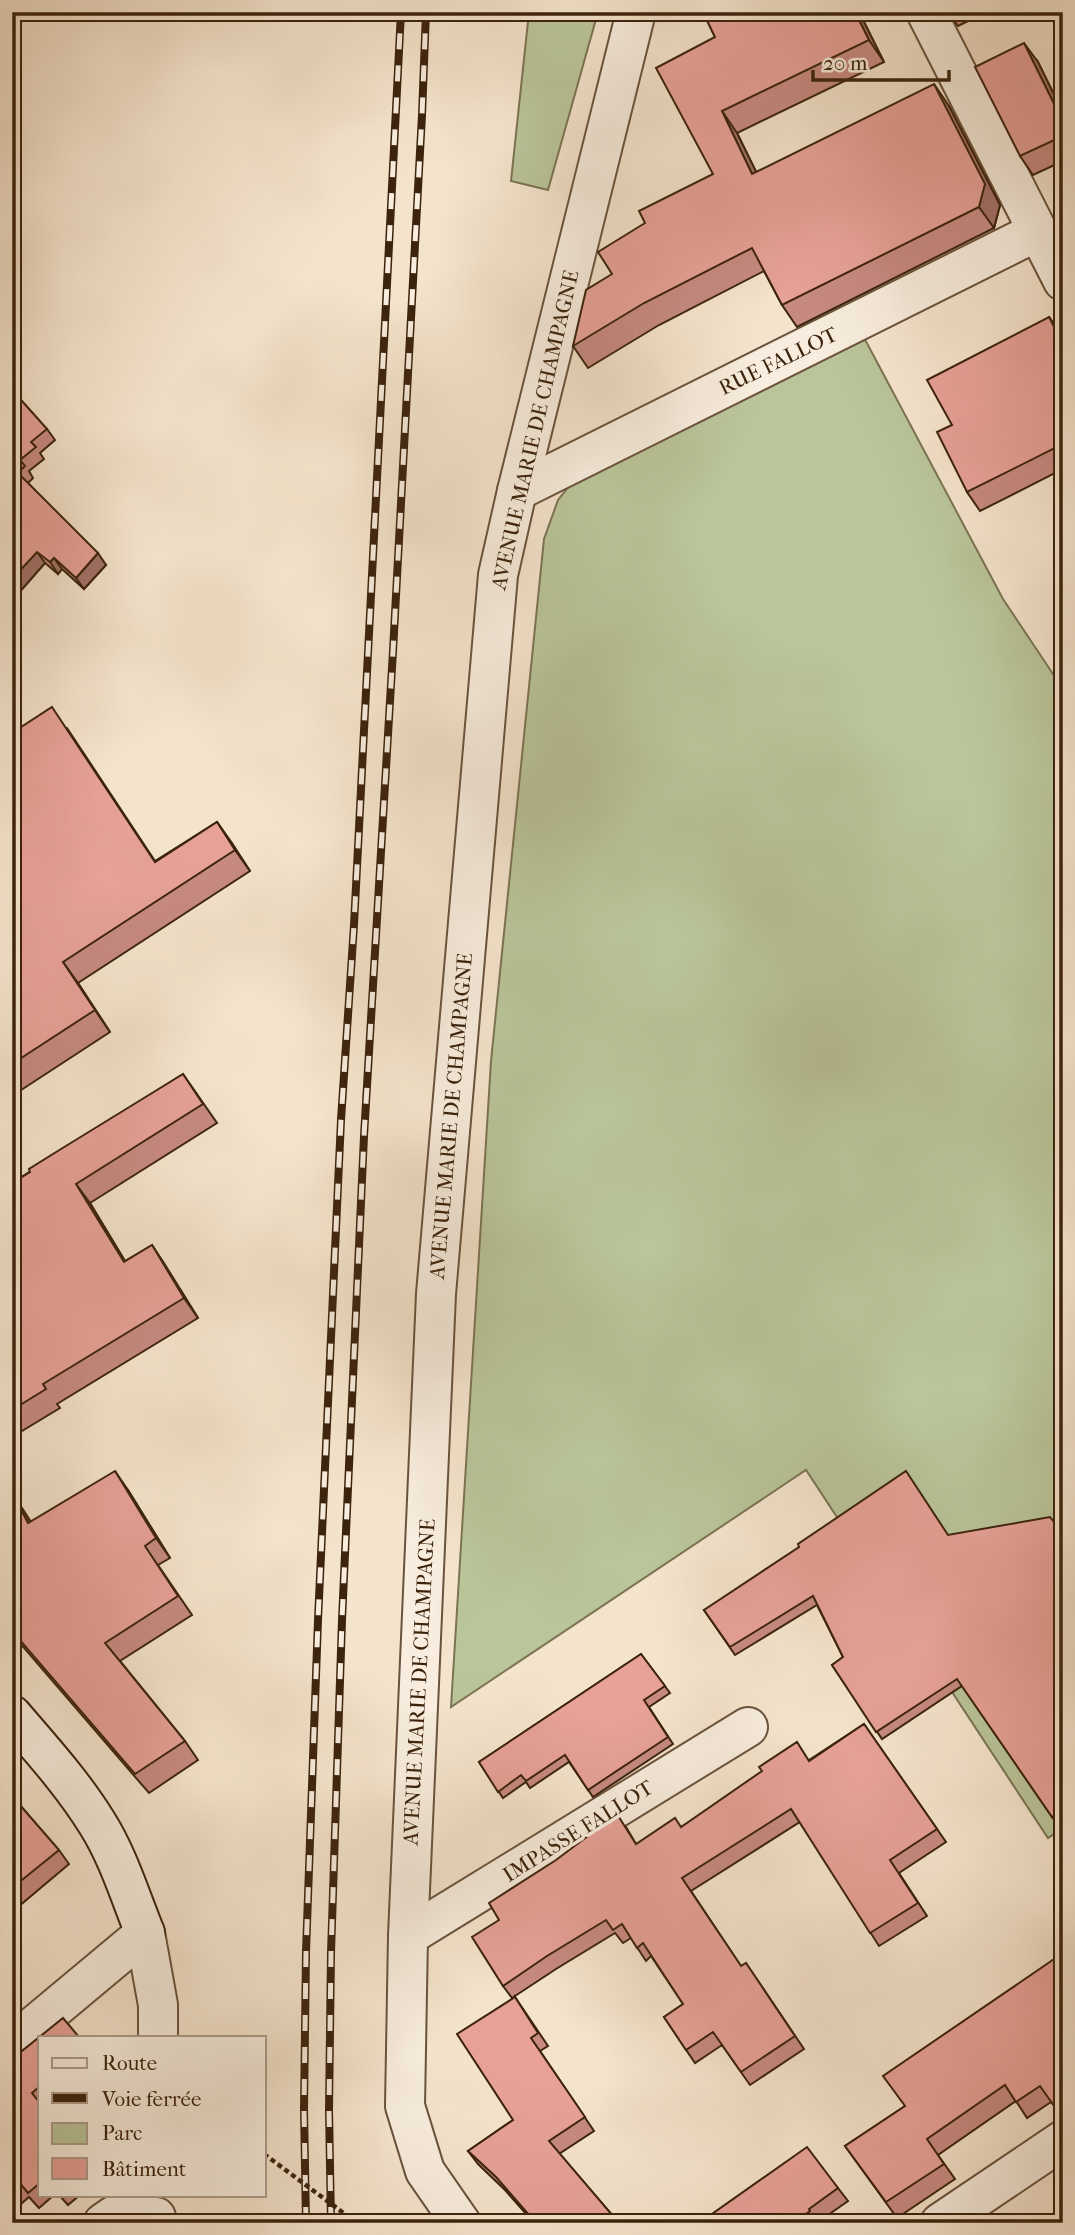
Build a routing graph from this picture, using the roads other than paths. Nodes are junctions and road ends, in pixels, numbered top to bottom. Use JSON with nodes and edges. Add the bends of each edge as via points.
{"nodes":[{"id":1,"x":635,"y":12,"type":"edge"},
{"id":2,"x":926,"y":12,"type":"edge"},
{"id":3,"x":1038,"y":231,"type":"junction"},
{"id":4,"x":1063,"y":281,"type":"edge"},
{"id":5,"x":517,"y":491,"type":"junction"},
{"id":6,"x":12,"y":1715,"type":"edge"},
{"id":7,"x":748,"y":1727,"type":"dead end"},
{"id":8,"x":145,"y":1933,"type":"junction"},
{"id":9,"x":408,"y":1936,"type":"junction"},
{"id":10,"x":158,"y":2036,"type":"edge"},
{"id":11,"x":12,"y":2044,"type":"edge"},
{"id":12,"x":1063,"y":2140,"type":"edge"},
{"id":13,"x":156,"y":2212,"type":"edge"},
{"id":14,"x":103,"y":2223,"type":"edge"},
{"id":15,"x":461,"y":2223,"type":"edge"},
{"id":16,"x":940,"y":2223,"type":"edge"}],
"edges":[{"from":1,"to":5,"type":"street","name":"AVENUE MARIE DE CHAMPAGNE"},
{"from":2,"to":3,"type":"street"},
{"from":3,"to":4,"type":"street"},
{"from":3,"to":5,"type":"street","name":"RUE FALLOT"},
{"from":5,"to":9,"type":"street","name":"AVENUE MARIE DE CHAMPAGNE","via":[[498,575],[436,1294]]},
{"from":6,"to":8,"type":"street","via":[[70,1783],[98,1825]]},
{"from":7,"to":9,"type":"street","name":"IMPASSE FALLOT"},
{"from":8,"to":10,"type":"street","via":[[158,2004]]},
{"from":8,"to":11,"type":"street"},
{"from":9,"to":15,"type":"street","name":"AVENUE MARIE DE CHAMPAGNE","via":[[405,2106],[425,2171]]},
{"from":12,"to":16,"type":"street"},
{"from":13,"to":14,"type":"street","via":[[113,2216]]}]}
